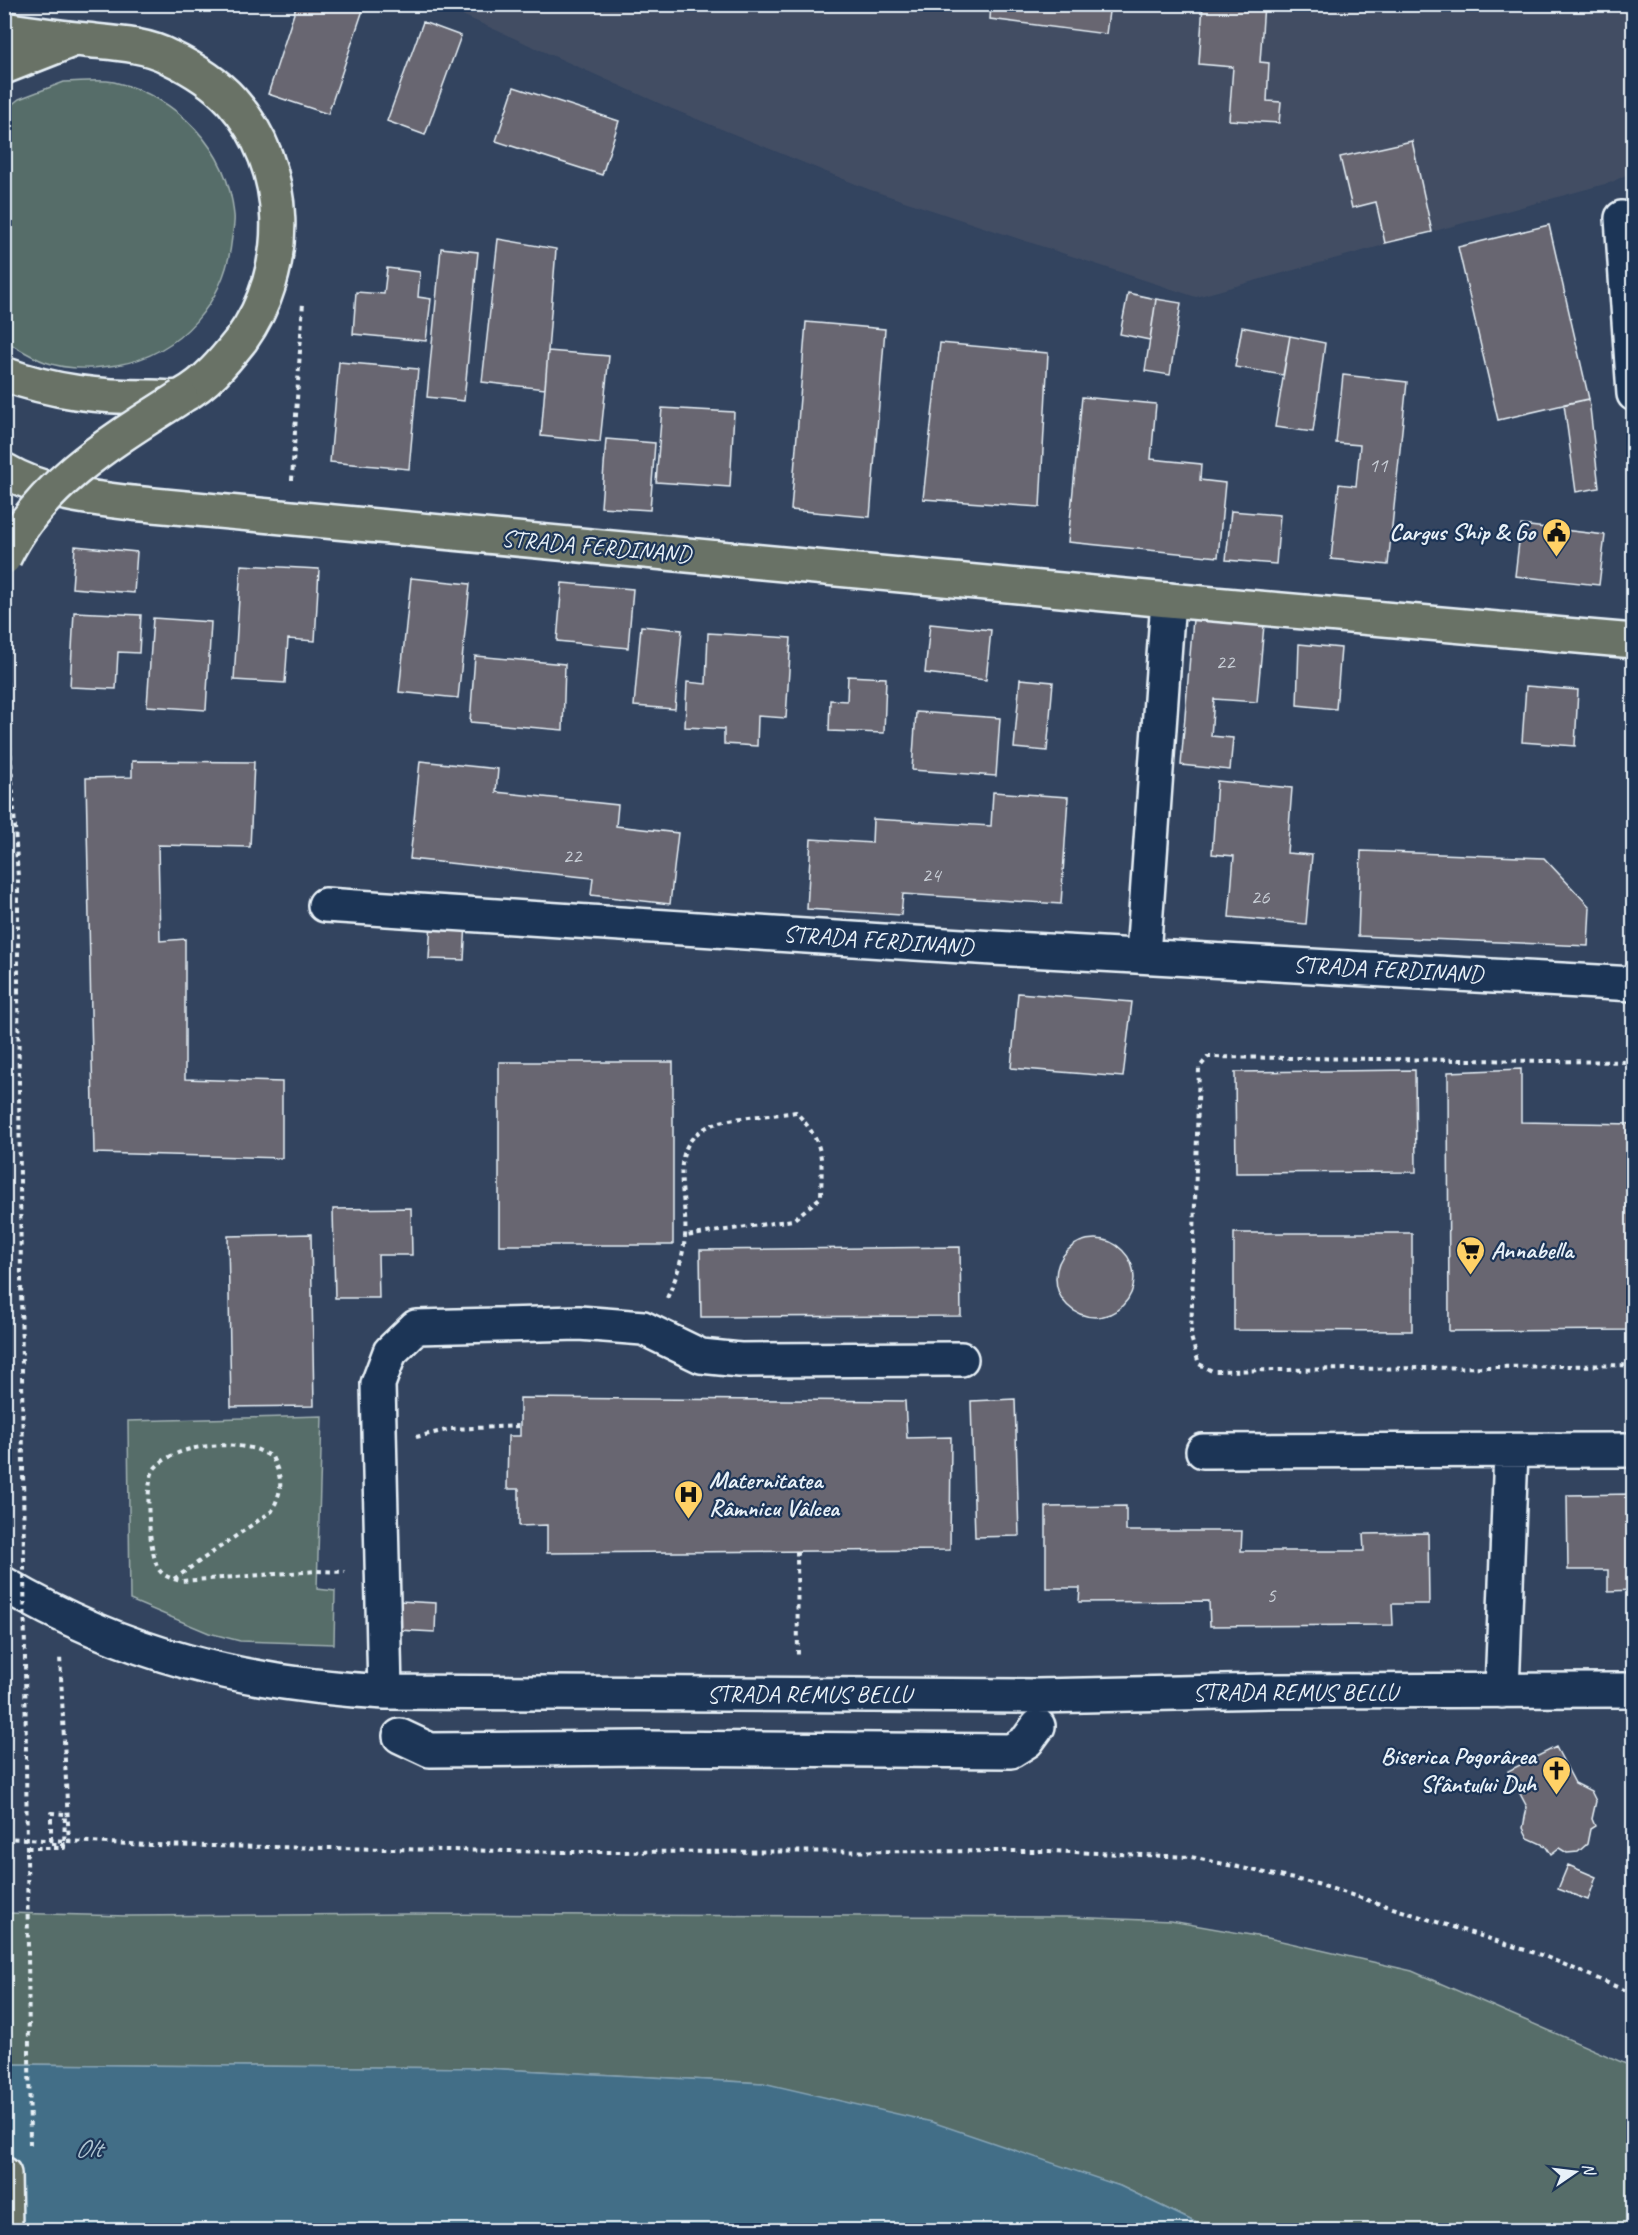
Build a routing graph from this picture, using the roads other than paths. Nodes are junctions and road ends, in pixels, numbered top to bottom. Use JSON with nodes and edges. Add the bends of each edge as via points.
{"nodes":[{"id":1,"x":4,"y":29,"type":"edge"},
{"id":2,"x":77,"y":39,"type":"junction"},
{"id":3,"x":4,"y":67,"type":"edge"},
{"id":4,"x":1622,"y":218,"type":"dead end"},
{"id":5,"x":4,"y":374,"type":"edge"},
{"id":6,"x":1634,"y":394,"type":"edge"},
{"id":7,"x":181,"y":397,"type":"junction"},
{"id":8,"x":15,"y":476,"type":"edge"},
{"id":9,"x":4,"y":558,"type":"edge"},
{"id":10,"x":1168,"y":600,"type":"junction"},
{"id":11,"x":1634,"y":641,"type":"edge"},
{"id":12,"x":325,"y":905,"type":"dead end"},
{"id":13,"x":1143,"y":955,"type":"junction"},
{"id":14,"x":1634,"y":984,"type":"edge"},
{"id":15,"x":960,"y":1359,"type":"dead end"},
{"id":16,"x":1634,"y":1450,"type":"edge"},
{"id":17,"x":1203,"y":1451,"type":"dead end"},
{"id":18,"x":1511,"y":1451,"type":"junction"},
{"id":19,"x":4,"y":1584,"type":"edge"},
{"id":20,"x":1634,"y":1690,"type":"edge"},
{"id":21,"x":1502,"y":1691,"type":"junction"},
{"id":22,"x":385,"y":1692,"type":"junction"},
{"id":23,"x":1038,"y":1726,"type":"dead end"},
{"id":24,"x":400,"y":1736,"type":"dead end"},
{"id":25,"x":17,"y":2167,"type":"edge"},
{"id":26,"x":5,"y":2230,"type":"edge"}],
"edges":[{"from":1,"to":2,"type":"main road"},
{"from":2,"to":3,"type":"main road"},
{"from":2,"to":7,"type":"main road","via":[[133,46],[166,55],[213,84],[248,122],[260,144],[276,194],[278,244],[269,289],[253,323],[232,352],[206,379]]},
{"from":4,"to":6,"type":"street"},
{"from":5,"to":7,"type":"main road","via":[[38,387],[101,397]]},
{"from":7,"to":9,"type":"main road","bridge":true,"via":[[81,465],[26,524]]},
{"from":8,"to":10,"type":"main road","name":"STRADA FERDINAND","via":[[68,494],[132,503]]},
{"from":10,"to":11,"type":"main road","name":"STRADA FERDINAND"},
{"from":10,"to":13,"type":"street"},
{"from":12,"to":13,"type":"street","name":"STRADA FERDINAND"},
{"from":13,"to":14,"type":"street","name":"STRADA FERDINAND"},
{"from":15,"to":22,"type":"street","via":[[740,1360],[701,1356],[643,1328],[579,1323],[416,1327],[390,1352],[378,1384]]},
{"from":16,"to":18,"type":"street"},
{"from":17,"to":18,"type":"street"},
{"from":18,"to":21,"type":"street"},
{"from":19,"to":22,"type":"street","name":"STRADA REMUS BELLU","via":[[57,1613],[153,1652],[217,1671],[333,1689]]},
{"from":20,"to":21,"type":"street","name":"STRADA REMUS BELLU"},
{"from":21,"to":22,"type":"street","name":"STRADA REMUS BELLU","via":[[1038,1696]]},
{"from":23,"to":24,"type":"street","via":[[1027,1741],[1011,1751],[430,1750]]},
{"from":25,"to":26,"type":"main road"}]}
